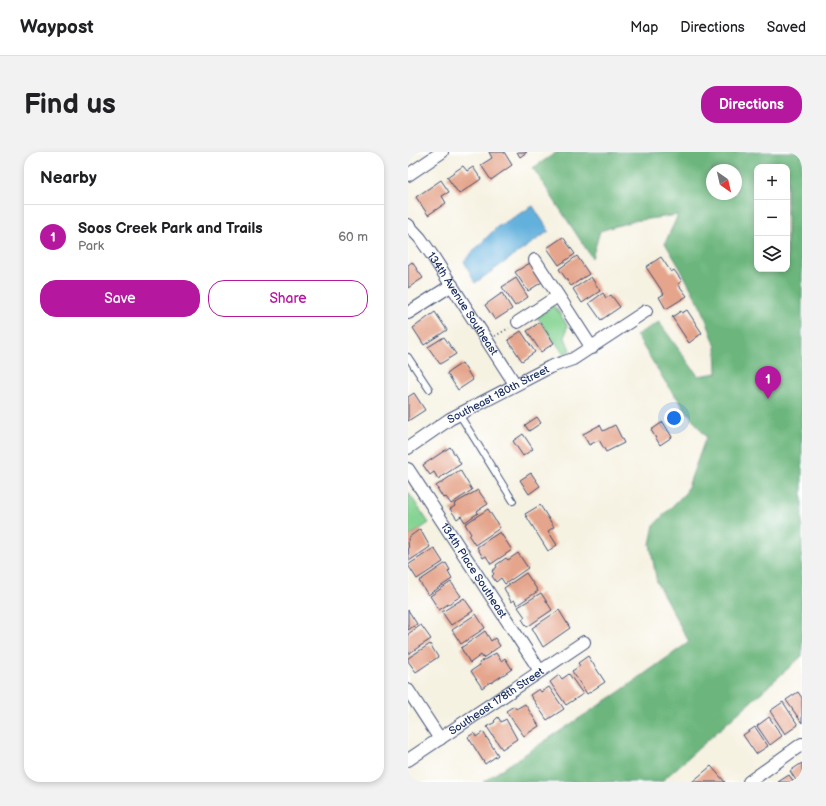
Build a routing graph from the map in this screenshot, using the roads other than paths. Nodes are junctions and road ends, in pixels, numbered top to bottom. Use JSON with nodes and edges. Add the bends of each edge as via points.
{"nodes":[{"id":1,"x":442,"y":152,"type":"edge"},
{"id":2,"x":408,"y":175,"type":"edge"},
{"id":3,"x":408,"y":225,"type":"edge"},
{"id":4,"x":535,"y":260,"type":"dead end"},
{"id":5,"x":452,"y":285,"type":"junction"},
{"id":6,"x":558,"y":296,"type":"junction"},
{"id":7,"x":646,"y":311,"type":"dead end"},
{"id":8,"x":408,"y":313,"type":"edge"},
{"id":9,"x":518,"y":322,"type":"road end"},
{"id":10,"x":592,"y":348,"type":"junction"},
{"id":11,"x":408,"y":357,"type":"edge"},
{"id":12,"x":515,"y":384,"type":"junction"},
{"id":13,"x":429,"y":389,"type":"dead end"},
{"id":14,"x":459,"y":414,"type":"junction"},
{"id":15,"x":408,"y":448,"type":"edge"},
{"id":16,"x":408,"y":469,"type":"edge"},
{"id":17,"x":513,"y":501,"type":"dead end"},
{"id":18,"x":584,"y":642,"type":"dead end"},
{"id":19,"x":540,"y":671,"type":"junction"},
{"id":20,"x":408,"y":690,"type":"edge"},
{"id":21,"x":440,"y":739,"type":"junction"},
{"id":22,"x":802,"y":744,"type":"edge"},
{"id":23,"x":408,"y":760,"type":"edge"},
{"id":24,"x":751,"y":780,"type":"edge"}],
"edges":[{"from":1,"to":2,"type":"street"},
{"from":3,"to":5,"type":"street","name":"134th Avenue Southeast"},
{"from":4,"to":6,"type":"street"},
{"from":5,"to":8,"type":"street"},
{"from":5,"to":12,"type":"street","name":"134th Avenue Southeast"},
{"from":6,"to":9,"type":"street"},
{"from":6,"to":10,"type":"street"},
{"from":7,"to":10,"type":"street","name":"Southeast 180th Street"},
{"from":10,"to":12,"type":"street","name":"Southeast 180th Street"},
{"from":11,"to":13,"type":"lane"},
{"from":12,"to":14,"type":"street","name":"Southeast 180th Street"},
{"from":14,"to":15,"type":"street","name":"Southeast 180th Street"},
{"from":14,"to":17,"type":"lane"},
{"from":16,"to":19,"type":"street","name":"134th Place Southeast"},
{"from":18,"to":19,"type":"street","name":"Southeast 178th Street"},
{"from":19,"to":21,"type":"street","name":"Southeast 178th Street"},
{"from":20,"to":21,"type":"street"},
{"from":21,"to":23,"type":"street","name":"Southeast 178th Street"},
{"from":22,"to":24,"type":"street"}]}
